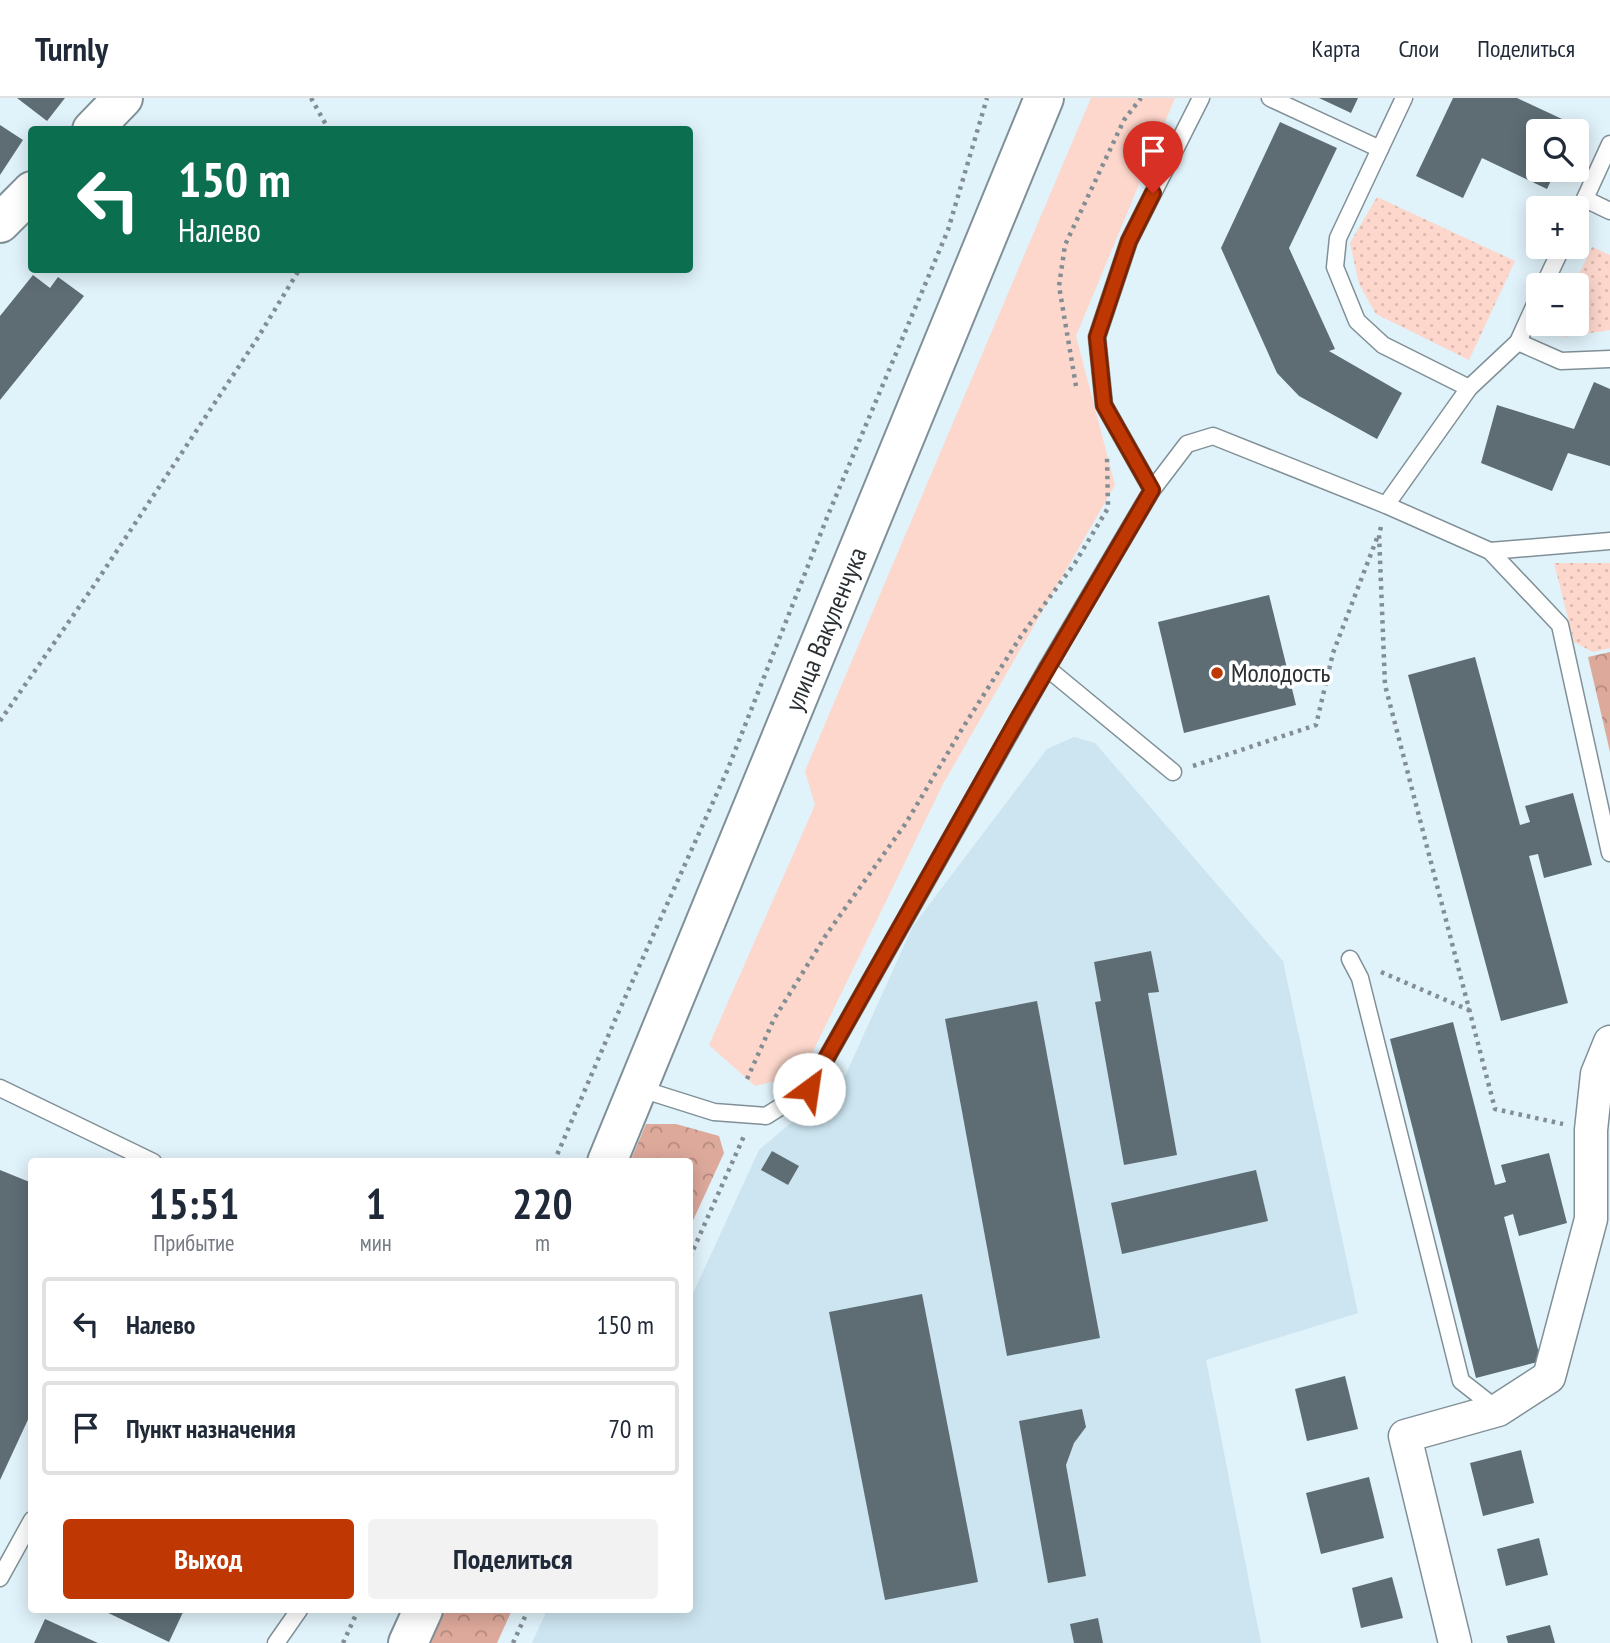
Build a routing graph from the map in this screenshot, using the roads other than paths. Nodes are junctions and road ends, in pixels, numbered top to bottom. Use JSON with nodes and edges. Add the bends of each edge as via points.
{"nodes":[{"id":1,"x":123,"y":98,"type":"edge"},
{"id":2,"x":1044,"y":98,"type":"edge"},
{"id":3,"x":1201,"y":98,"type":"edge"},
{"id":4,"x":1270,"y":98,"type":"edge"},
{"id":5,"x":1404,"y":98,"type":"edge"},
{"id":6,"x":96,"y":126,"type":"edge"},
{"id":7,"x":1610,"y":144,"type":"edge"},
{"id":8,"x":1380,"y":149,"type":"junction"},
{"id":9,"x":28,"y":195,"type":"edge"},
{"id":10,"x":1586,"y":196,"type":"edge"},
{"id":11,"x":1589,"y":201,"type":"edge"},
{"id":12,"x":1610,"y":211,"type":"edge"},
{"id":13,"x":0,"y":223,"type":"edge"},
{"id":14,"x":1526,"y":324,"type":"edge"},
{"id":15,"x":1518,"y":342,"type":"junction"},
{"id":16,"x":1610,"y":359,"type":"edge"},
{"id":17,"x":1469,"y":388,"type":"junction"},
{"id":18,"x":1152,"y":490,"type":"junction"},
{"id":19,"x":1386,"y":505,"type":"junction"},
{"id":20,"x":1610,"y":541,"type":"edge"},
{"id":21,"x":1490,"y":551,"type":"junction"},
{"id":22,"x":1047,"y":668,"type":"junction"},
{"id":23,"x":1173,"y":772,"type":"road end"},
{"id":24,"x":1610,"y":853,"type":"edge"},
{"id":25,"x":1350,"y":959,"type":"road end"},
{"id":26,"x":1610,"y":1042,"type":"edge"},
{"id":27,"x":0,"y":1088,"type":"edge"},
{"id":28,"x":638,"y":1088,"type":"junction"},
{"id":29,"x":145,"y":1158,"type":"edge"},
{"id":30,"x":609,"y":1158,"type":"edge"},
{"id":31,"x":1498,"y":1410,"type":"junction"},
{"id":32,"x":28,"y":1527,"type":"edge"},
{"id":33,"x":0,"y":1578,"type":"edge"},
{"id":34,"x":297,"y":1613,"type":"edge"},
{"id":35,"x":422,"y":1613,"type":"edge"},
{"id":36,"x":276,"y":1643,"type":"edge"},
{"id":37,"x":408,"y":1643,"type":"edge"},
{"id":38,"x":1455,"y":1643,"type":"edge"}],
"edges":[{"from":1,"to":6,"type":"main road"},
{"from":2,"to":28,"type":"main road","name":"улица Вакуленчука"},
{"from":3,"to":18,"type":"lane","via":[[1129,241],[1097,337],[1104,405]]},
{"from":4,"to":8,"type":"lane"},
{"from":5,"to":8,"type":"lane"},
{"from":7,"to":10,"type":"lane"},
{"from":8,"to":17,"type":"lane","via":[[1338,237],[1335,267],[1357,321],[1383,345]]},
{"from":9,"to":13,"type":"main road"},
{"from":11,"to":12,"type":"lane"},
{"from":14,"to":15,"type":"lane"},
{"from":15,"to":16,"type":"lane","via":[[1561,361]]},
{"from":15,"to":17,"type":"lane"},
{"from":17,"to":19,"type":"lane"},
{"from":18,"to":19,"type":"lane","via":[[1187,444],[1213,436]]},
{"from":18,"to":22,"type":"lane"},
{"from":19,"to":21,"type":"lane"},
{"from":20,"to":21,"type":"lane"},
{"from":21,"to":24,"type":"lane","via":[[1560,625]]},
{"from":22,"to":23,"type":"lane"},
{"from":22,"to":28,"type":"lane","via":[[809,1089],[766,1116],[714,1112]]},
{"from":25,"to":31,"type":"lane","via":[[1360,978],[1461,1381]]},
{"from":26,"to":31,"type":"street","via":[[1597,1074],[1591,1130],[1591,1219],[1549,1377]]},
{"from":27,"to":29,"type":"lane"},
{"from":28,"to":30,"type":"main road","name":"улица Вакуленчука"},
{"from":31,"to":38,"type":"street","via":[[1405,1436]]},
{"from":32,"to":33,"type":"lane"},
{"from":34,"to":36,"type":"lane"},
{"from":35,"to":37,"type":"main road"}]}
